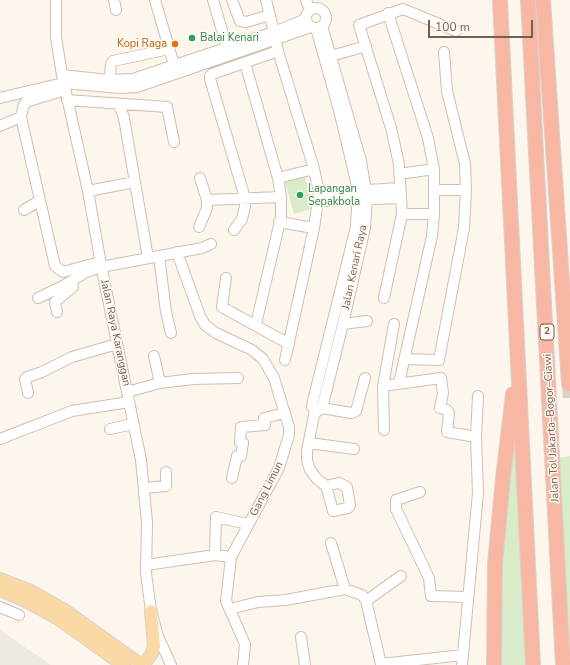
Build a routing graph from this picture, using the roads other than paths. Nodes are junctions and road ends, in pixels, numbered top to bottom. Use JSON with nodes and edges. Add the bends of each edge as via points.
{"nodes":[{"id":1,"x":56,"y":0,"type":"edge"},
{"id":2,"x":155,"y":0,"type":"edge"},
{"id":3,"x":213,"y":0,"type":"edge"},
{"id":4,"x":232,"y":0,"type":"edge"},
{"id":5,"x":266,"y":0,"type":"edge"},
{"id":6,"x":306,"y":0,"type":"edge"},
{"id":7,"x":500,"y":0,"type":"edge"},
{"id":8,"x":528,"y":0,"type":"edge"},
{"id":9,"x":543,"y":0,"type":"edge"},
{"id":10,"x":388,"y":13,"type":"junction"},
{"id":11,"x":270,"y":15,"type":"junction"},
{"id":12,"x":313,"y":17,"type":"edge"},
{"id":13,"x":456,"y":31,"type":"dead end"},
{"id":14,"x":275,"y":36,"type":"junction"},
{"id":15,"x":366,"y":46,"type":"junction"},
{"id":16,"x":227,"y":48,"type":"junction"},
{"id":17,"x":169,"y":49,"type":"junction"},
{"id":18,"x":278,"y":51,"type":"junction"},
{"id":19,"x":444,"y":52,"type":"dead end"},
{"id":20,"x":331,"y":56,"type":"junction"},
{"id":21,"x":245,"y":63,"type":"junction"},
{"id":22,"x":174,"y":65,"type":"junction"},
{"id":23,"x":109,"y":84,"type":"junction"},
{"id":24,"x":64,"y":87,"type":"junction"},
{"id":25,"x":0,"y":98,"type":"edge"},
{"id":26,"x":118,"y":104,"type":"junction"},
{"id":27,"x":21,"y":117,"type":"junction"},
{"id":28,"x":0,"y":126,"type":"edge"},
{"id":29,"x":174,"y":142,"type":"dead end"},
{"id":30,"x":314,"y":169,"type":"junction"},
{"id":31,"x":434,"y":169,"type":"junction"},
{"id":32,"x":399,"y":174,"type":"junction"},
{"id":33,"x":200,"y":178,"type":"dead end"},
{"id":34,"x":278,"y":178,"type":"junction"},
{"id":35,"x":134,"y":182,"type":"junction"},
{"id":36,"x":434,"y":190,"type":"junction"},
{"id":37,"x":466,"y":190,"type":"junction"},
{"id":38,"x":88,"y":191,"type":"junction"},
{"id":39,"x":401,"y":193,"type":"junction"},
{"id":40,"x":362,"y":194,"type":"junction"},
{"id":41,"x":281,"y":197,"type":"junction"},
{"id":42,"x":319,"y":197,"type":"junction"},
{"id":43,"x":245,"y":198,"type":"junction"},
{"id":44,"x":207,"y":200,"type":"junction"},
{"id":45,"x":39,"y":201,"type":"junction"},
{"id":46,"x":24,"y":210,"type":"dead end"},
{"id":47,"x":402,"y":214,"type":"junction"},
{"id":48,"x":434,"y":214,"type":"junction"},
{"id":49,"x":279,"y":222,"type":"junction"},
{"id":50,"x":199,"y":227,"type":"dead end"},
{"id":51,"x":314,"y":228,"type":"junction"},
{"id":52,"x":234,"y":230,"type":"dead end"},
{"id":53,"x":211,"y":244,"type":"dead end"},
{"id":54,"x":177,"y":252,"type":"junction"},
{"id":55,"x":159,"y":256,"type":"junction"},
{"id":56,"x":148,"y":258,"type":"junction"},
{"id":57,"x":101,"y":267,"type":"junction"},
{"id":58,"x":226,"y":278,"type":"dead end"},
{"id":59,"x":38,"y":298,"type":"dead end"},
{"id":60,"x":384,"y":298,"type":"dead end"},
{"id":61,"x":57,"y":312,"type":"dead end"},
{"id":62,"x":367,"y":321,"type":"dead end"},
{"id":63,"x":256,"y":324,"type":"junction"},
{"id":64,"x":343,"y":324,"type":"junction"},
{"id":65,"x":394,"y":324,"type":"dead end"},
{"id":66,"x":171,"y":333,"type":"dead end"},
{"id":67,"x":117,"y":344,"type":"junction"},
{"id":68,"x":289,"y":344,"type":"junction"},
{"id":69,"x":154,"y":356,"type":"dead end"},
{"id":70,"x":518,"y":356,"type":"junction"},
{"id":71,"x":405,"y":359,"type":"junction"},
{"id":72,"x":285,"y":360,"type":"dead end"},
{"id":73,"x":238,"y":378,"type":"dead end"},
{"id":74,"x":365,"y":378,"type":"dead end"},
{"id":75,"x":160,"y":383,"type":"junction"},
{"id":76,"x":400,"y":383,"type":"dead end"},
{"id":77,"x":569,"y":384,"type":"dead end"},
{"id":78,"x":383,"y":386,"type":"junction"},
{"id":79,"x":28,"y":394,"type":"dead end"},
{"id":80,"x":478,"y":396,"type":"dead end"},
{"id":81,"x":128,"y":398,"type":"junction"},
{"id":82,"x":319,"y":409,"type":"junction"},
{"id":83,"x":285,"y":413,"type":"junction"},
{"id":84,"x":133,"y":424,"type":"junction"},
{"id":85,"x":110,"y":429,"type":"dead end"},
{"id":86,"x":384,"y":430,"type":"dead end"},
{"id":87,"x":476,"y":437,"type":"junction"},
{"id":88,"x":0,"y":439,"type":"edge"},
{"id":89,"x":309,"y":443,"type":"junction"},
{"id":90,"x":354,"y":449,"type":"dead end"},
{"id":91,"x":166,"y":472,"type":"dead end"},
{"id":92,"x":232,"y":478,"type":"dead end"},
{"id":93,"x":326,"y":486,"type":"dead end"},
{"id":94,"x":144,"y":488,"type":"junction"},
{"id":95,"x":420,"y":492,"type":"dead end"},
{"id":96,"x":248,"y":524,"type":"junction"},
{"id":97,"x":331,"y":543,"type":"dead end"},
{"id":98,"x":214,"y":555,"type":"junction"},
{"id":99,"x":231,"y":557,"type":"junction"},
{"id":100,"x":146,"y":565,"type":"junction"},
{"id":101,"x":400,"y":576,"type":"dead end"},
{"id":102,"x":0,"y":578,"type":"edge"},
{"id":103,"x":345,"y":589,"type":"junction"},
{"id":104,"x":0,"y":590,"type":"edge"},
{"id":105,"x":467,"y":597,"type":"junction"},
{"id":106,"x":366,"y":601,"type":"junction"},
{"id":107,"x":0,"y":607,"type":"edge"},
{"id":108,"x":230,"y":609,"type":"junction"},
{"id":109,"x":151,"y":611,"type":"junction"},
{"id":110,"x":19,"y":615,"type":"dead end"},
{"id":111,"x":302,"y":637,"type":"dead end"},
{"id":112,"x":462,"y":660,"type":"edge"},
{"id":113,"x":122,"y":665,"type":"edge"},
{"id":114,"x":140,"y":665,"type":"edge"},
{"id":115,"x":171,"y":665,"type":"edge"},
{"id":116,"x":243,"y":665,"type":"edge"},
{"id":117,"x":305,"y":665,"type":"edge"},
{"id":118,"x":494,"y":665,"type":"edge"},
{"id":119,"x":533,"y":665,"type":"edge"},
{"id":120,"x":563,"y":665,"type":"edge"}],
"edges":[{"from":1,"to":24,"type":"street","name":"Jalan Raya Karanggan","via":[[56,37]]},
{"from":2,"to":17,"type":"street"},
{"from":3,"to":16,"type":"street"},
{"from":4,"to":11,"type":"street","via":[[240,21],[246,22]]},
{"from":5,"to":11,"type":"street"},
{"from":6,"to":12,"type":"street","name":"Jalan Kenari Raya"},
{"from":7,"to":70,"type":"highway"},
{"from":8,"to":120,"type":"highway","name":"Jalan Tol Jakarta–Bogor–Ciawi","number":"2"},
{"from":9,"to":77,"type":"highway"},
{"from":10,"to":13,"type":"street","via":[[406,9]]},
{"from":10,"to":15,"type":"street","via":[[359,25]]},
{"from":10,"to":31,"type":"street","via":[[428,138]]},
{"from":11,"to":14,"type":"street"},
{"from":12,"to":14,"type":"street"},
{"from":12,"to":20,"type":"street","name":"Jalan Kenari Raya"},
{"from":12,"to":40,"type":"street","name":"Jalan Kenari Raya"},
{"from":14,"to":16,"type":"street"},
{"from":14,"to":18,"type":"street"},
{"from":14,"to":23,"type":"street","via":[[137,87]]},
{"from":15,"to":20,"type":"street"},
{"from":15,"to":32,"type":"street","via":[[391,128]]},
{"from":16,"to":22,"type":"street"},
{"from":17,"to":22,"type":"street"},
{"from":17,"to":23,"type":"street","via":[[113,61]]},
{"from":18,"to":21,"type":"street"},
{"from":18,"to":30,"type":"street"},
{"from":19,"to":37,"type":"street","via":[[447,92],[464,164]]},
{"from":20,"to":40,"type":"street","name":"Jalan Kenari Raya","via":[[362,161]]},
{"from":21,"to":34,"type":"street"},
{"from":21,"to":43,"type":"street","via":[[212,74],[210,79]]},
{"from":22,"to":23,"type":"street"},
{"from":23,"to":24,"type":"street"},
{"from":24,"to":25,"type":"street"},
{"from":24,"to":26,"type":"street"},
{"from":24,"to":27,"type":"street","via":[[26,102]]},
{"from":24,"to":38,"type":"street","name":"Jalan Raya Karanggan"},
{"from":26,"to":29,"type":"street","via":[[167,107]]},
{"from":26,"to":35,"type":"street","via":[[124,118]]},
{"from":27,"to":28,"type":"street"},
{"from":27,"to":45,"type":"street"},
{"from":30,"to":34,"type":"street"},
{"from":30,"to":42,"type":"street"},
{"from":31,"to":32,"type":"street"},
{"from":31,"to":36,"type":"street"},
{"from":32,"to":39,"type":"street"},
{"from":33,"to":44,"type":"street"},
{"from":34,"to":41,"type":"street"},
{"from":35,"to":38,"type":"street"},
{"from":35,"to":56,"type":"street"},
{"from":36,"to":37,"type":"street"},
{"from":36,"to":48,"type":"street"},
{"from":37,"to":71,"type":"street","via":[[464,228],[439,360]]},
{"from":38,"to":57,"type":"street","name":"Jalan Raya Karanggan"},
{"from":39,"to":40,"type":"street"},
{"from":39,"to":47,"type":"street"},
{"from":40,"to":42,"type":"street"},
{"from":40,"to":64,"type":"street","name":"Jalan Kenari Raya","via":[[365,228]]},
{"from":40,"to":82,"type":"street","name":"Jalan Kenari Raya","via":[[312,401],[312,407]]},
{"from":41,"to":43,"type":"street"},
{"from":41,"to":49,"type":"street"},
{"from":42,"to":51,"type":"street"},
{"from":43,"to":44,"type":"street"},
{"from":43,"to":52,"type":"street","via":[[242,218]]},
{"from":44,"to":50,"type":"street","via":[[206,213]]},
{"from":45,"to":46,"type":"street"},
{"from":45,"to":57,"type":"street","via":[[58,270],[63,272]]},
{"from":47,"to":48,"type":"street"},
{"from":47,"to":60,"type":"street"},
{"from":48,"to":71,"type":"street","via":[[432,236]]},
{"from":49,"to":51,"type":"street"},
{"from":49,"to":63,"type":"street"},
{"from":51,"to":68,"type":"street"},
{"from":53,"to":54,"type":"street"},
{"from":54,"to":55,"type":"street"},
{"from":54,"to":83,"type":"street","name":"Gang Limun","via":[[205,325],[252,350],[263,359],[274,378]]},
{"from":55,"to":56,"type":"street"},
{"from":55,"to":66,"type":"street"},
{"from":56,"to":57,"type":"street"},
{"from":57,"to":59,"type":"street","via":[[86,272]]},
{"from":57,"to":61,"type":"street","via":[[57,299]]},
{"from":57,"to":67,"type":"street","name":"Jalan Raya Karanggan"},
{"from":58,"to":63,"type":"street","via":[[222,307]]},
{"from":62,"to":64,"type":"street"},
{"from":63,"to":68,"type":"street"},
{"from":64,"to":82,"type":"street","name":"Jalan Kenari Raya"},
{"from":65,"to":78,"type":"street"},
{"from":67,"to":79,"type":"street","via":[[72,357],[27,377],[25,379]]},
{"from":67,"to":81,"type":"street","name":"Jalan Raya Karanggan"},
{"from":68,"to":72,"type":"street"},
{"from":69,"to":75,"type":"street"},
{"from":70,"to":118,"type":"highway","via":[[503,478],[496,564]]},
{"from":70,"to":119,"type":"highway"},
{"from":71,"to":76,"type":"street"},
{"from":73,"to":75,"type":"street"},
{"from":74,"to":82,"type":"street","via":[[356,411],[351,413]]},
{"from":75,"to":81,"type":"street"},
{"from":78,"to":86,"type":"street"},
{"from":78,"to":87,"type":"street","via":[[441,378],[440,408],[449,413],[446,432]]},
{"from":80,"to":87,"type":"street"},
{"from":81,"to":84,"type":"street","name":"Jalan Raya Karanggan"},
{"from":81,"to":88,"type":"street","via":[[72,410]]},
{"from":82,"to":89,"type":"street","name":"Jalan Kenari Raya"},
{"from":83,"to":92,"type":"street","via":[[264,418],[265,425],[241,426],[241,456],[237,456]]},
{"from":83,"to":96,"type":"street","name":"Gang Limun","via":[[289,435],[279,468]]},
{"from":84,"to":85,"type":"street"},
{"from":84,"to":94,"type":"street","name":"Jalan Raya Karanggan"},
{"from":87,"to":105,"type":"street","via":[[478,493]]},
{"from":89,"to":90,"type":"street"},
{"from":89,"to":93,"type":"street","name":"Jalan Kenari Raya","via":[[307,460],[310,470]]},
{"from":91,"to":94,"type":"street","via":[[166,486]]},
{"from":94,"to":100,"type":"street","name":"Jalan Raya Karanggan"},
{"from":95,"to":105,"type":"street","via":[[396,500],[396,509],[429,578],[431,596]]},
{"from":96,"to":98,"type":"street","via":[[216,517]]},
{"from":96,"to":99,"type":"street","name":"Gang Limun"},
{"from":97,"to":103,"type":"street"},
{"from":98,"to":99,"type":"street"},
{"from":98,"to":100,"type":"street"},
{"from":99,"to":108,"type":"street","name":"Gang Limun","via":[[226,594]]},
{"from":100,"to":109,"type":"street","name":"Jalan Raya Karanggan"},
{"from":101,"to":106,"type":"street"},
{"from":102,"to":114,"type":"main road","via":[[64,609]]},
{"from":103,"to":106,"type":"street","via":[[362,595]]},
{"from":103,"to":108,"type":"street","via":[[294,599],[258,602]]},
{"from":104,"to":113,"type":"main road","via":[[57,618]]},
{"from":105,"to":112,"type":"street"},
{"from":106,"to":112,"type":"street","via":[[381,664]]},
{"from":107,"to":110,"type":"street"},
{"from":108,"to":116,"type":"street","name":"Gang Limun","via":[[245,644]]},
{"from":109,"to":114,"type":"main road","via":[[154,646],[147,660]]},
{"from":109,"to":115,"type":"street","name":"Jalan Raya Karanggan","via":[[158,636]]},
{"from":111,"to":117,"type":"street"}]}
